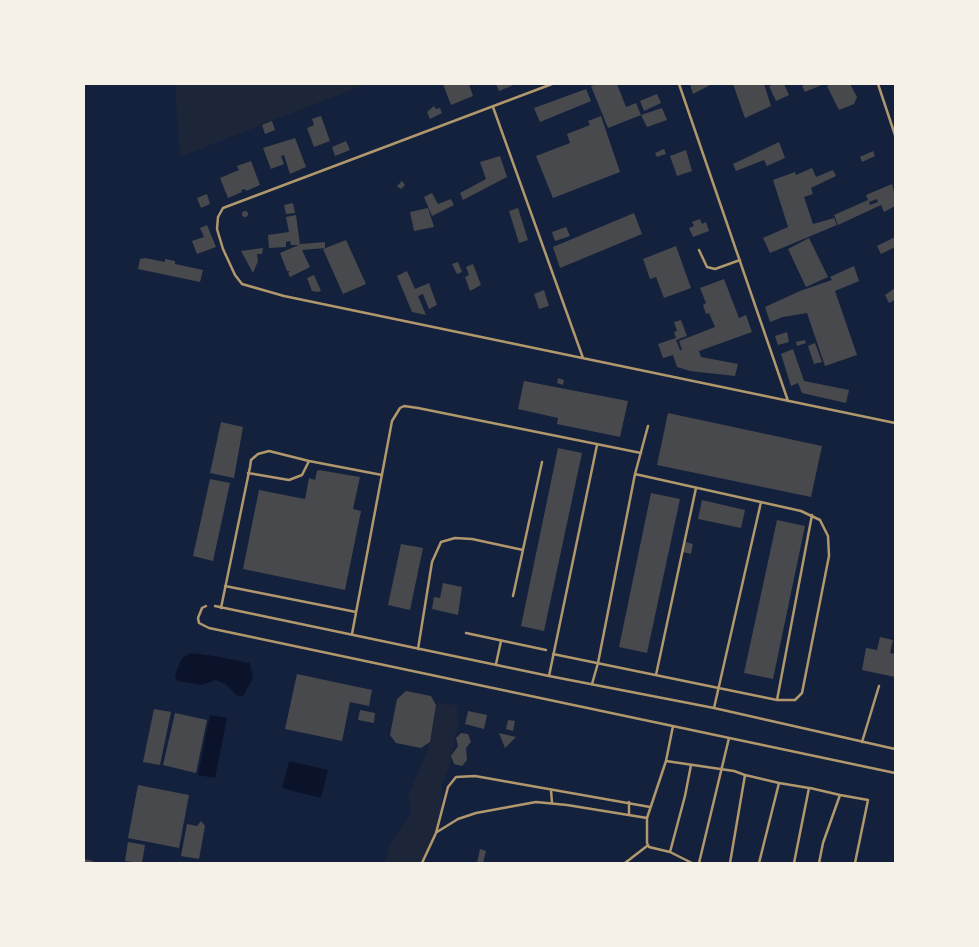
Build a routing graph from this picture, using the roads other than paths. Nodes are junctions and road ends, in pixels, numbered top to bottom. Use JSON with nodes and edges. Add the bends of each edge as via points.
{"nodes":[{"id":1,"x":552,"y":84,"type":"edge"},
{"id":2,"x":679,"y":84,"type":"edge"},
{"id":3,"x":878,"y":84,"type":"edge"},
{"id":4,"x":493,"y":107,"type":"junction"},
{"id":5,"x":895,"y":135,"type":"edge"},
{"id":6,"x":699,"y":250,"type":"dead end"},
{"id":7,"x":740,"y":260,"type":"junction"},
{"id":8,"x":583,"y":358,"type":"junction"},
{"id":9,"x":788,"y":401,"type":"junction"},
{"id":10,"x":895,"y":424,"type":"edge"},
{"id":11,"x":648,"y":426,"type":"dead end"},
{"id":12,"x":597,"y":445,"type":"junction"},
{"id":13,"x":641,"y":453,"type":"junction"},
{"id":14,"x":309,"y":461,"type":"junction"},
{"id":15,"x":542,"y":462,"type":"dead end"},
{"id":16,"x":248,"y":473,"type":"junction"},
{"id":17,"x":635,"y":474,"type":"junction"},
{"id":18,"x":382,"y":475,"type":"junction"},
{"id":19,"x":696,"y":488,"type":"junction"},
{"id":20,"x":761,"y":502,"type":"junction"},
{"id":21,"x":812,"y":515,"type":"junction"},
{"id":22,"x":523,"y":550,"type":"junction"},
{"id":23,"x":225,"y":586,"type":"junction"},
{"id":24,"x":513,"y":596,"type":"dead end"},
{"id":25,"x":206,"y":606,"type":"dead end"},
{"id":26,"x":215,"y":606,"type":"dead end"},
{"id":27,"x":221,"y":608,"type":"junction"},
{"id":28,"x":356,"y":612,"type":"junction"},
{"id":29,"x":466,"y":633,"type":"dead end"},
{"id":30,"x":352,"y":634,"type":"junction"},
{"id":31,"x":500,"y":641,"type":"junction"},
{"id":32,"x":418,"y":649,"type":"junction"},
{"id":33,"x":546,"y":650,"type":"dead end"},
{"id":34,"x":553,"y":654,"type":"junction"},
{"id":35,"x":598,"y":663,"type":"junction"},
{"id":36,"x":496,"y":664,"type":"junction"},
{"id":37,"x":656,"y":675,"type":"junction"},
{"id":38,"x":549,"y":676,"type":"junction"},
{"id":39,"x":592,"y":684,"type":"junction"},
{"id":40,"x":878,"y":686,"type":"dead end"},
{"id":41,"x":719,"y":688,"type":"junction"},
{"id":42,"x":777,"y":700,"type":"junction"},
{"id":43,"x":714,"y":708,"type":"junction"},
{"id":44,"x":673,"y":726,"type":"junction"},
{"id":45,"x":729,"y":738,"type":"junction"},
{"id":46,"x":862,"y":742,"type":"junction"},
{"id":47,"x":895,"y":749,"type":"edge"},
{"id":48,"x":666,"y":761,"type":"junction"},
{"id":49,"x":691,"y":765,"type":"junction"},
{"id":50,"x":722,"y":769,"type":"junction"},
{"id":51,"x":895,"y":773,"type":"edge"},
{"id":52,"x":745,"y":775,"type":"junction"},
{"id":53,"x":779,"y":783,"type":"junction"},
{"id":54,"x":809,"y":788,"type":"junction"},
{"id":55,"x":551,"y":790,"type":"junction"},
{"id":56,"x":840,"y":795,"type":"junction"},
{"id":57,"x":629,"y":802,"type":"junction"},
{"id":58,"x":552,"y":803,"type":"junction"},
{"id":59,"x":650,"y":807,"type":"junction"},
{"id":60,"x":629,"y":814,"type":"junction"},
{"id":61,"x":648,"y":818,"type":"junction"},
{"id":62,"x":436,"y":833,"type":"junction"},
{"id":63,"x":647,"y":846,"type":"junction"},
{"id":64,"x":670,"y":852,"type":"junction"},
{"id":65,"x":422,"y":863,"type":"edge"},
{"id":66,"x":625,"y":863,"type":"edge"},
{"id":67,"x":692,"y":863,"type":"edge"},
{"id":68,"x":699,"y":863,"type":"edge"},
{"id":69,"x":730,"y":863,"type":"edge"},
{"id":70,"x":759,"y":863,"type":"edge"},
{"id":71,"x":794,"y":863,"type":"edge"},
{"id":72,"x":819,"y":863,"type":"edge"},
{"id":73,"x":855,"y":863,"type":"edge"}],
"edges":[{"from":1,"to":4,"type":"lane"},
{"from":2,"to":7,"type":"lane"},
{"from":3,"to":5,"type":"lane"},
{"from":4,"to":8,"type":"lane"},
{"from":4,"to":8,"type":"lane","via":[[224,208],[218,218],[217,229],[223,249],[242,284],[256,290]]},
{"from":6,"to":7,"type":"lane","via":[[707,267],[715,269]]},
{"from":7,"to":9,"type":"lane"},
{"from":8,"to":9,"type":"lane"},
{"from":9,"to":10,"type":"lane"},
{"from":11,"to":13,"type":"lane"},
{"from":12,"to":13,"type":"lane"},
{"from":12,"to":18,"type":"lane","via":[[404,406],[392,421]]},
{"from":12,"to":34,"type":"lane"},
{"from":13,"to":17,"type":"lane"},
{"from":14,"to":16,"type":"lane","via":[[302,475],[289,480]]},
{"from":14,"to":16,"type":"lane","via":[[262,452],[251,460]]},
{"from":14,"to":18,"type":"lane"},
{"from":15,"to":22,"type":"lane"},
{"from":16,"to":23,"type":"lane"},
{"from":17,"to":19,"type":"lane"},
{"from":17,"to":35,"type":"lane"},
{"from":18,"to":28,"type":"lane"},
{"from":19,"to":20,"type":"lane"},
{"from":19,"to":37,"type":"lane"},
{"from":20,"to":21,"type":"lane"},
{"from":20,"to":41,"type":"lane"},
{"from":21,"to":42,"type":"lane"},
{"from":21,"to":42,"type":"lane","via":[[825,528],[828,556],[802,693],[795,700]]},
{"from":22,"to":24,"type":"lane"},
{"from":22,"to":32,"type":"lane","via":[[455,538],[442,542],[432,562]]},
{"from":23,"to":27,"type":"lane"},
{"from":23,"to":28,"type":"lane"},
{"from":25,"to":44,"type":"lane","via":[[198,618],[199,623],[209,628]]},
{"from":26,"to":27,"type":"lane"},
{"from":27,"to":30,"type":"lane"},
{"from":28,"to":30,"type":"lane"},
{"from":29,"to":31,"type":"lane"},
{"from":30,"to":32,"type":"lane"},
{"from":31,"to":33,"type":"lane"},
{"from":31,"to":36,"type":"lane"},
{"from":32,"to":36,"type":"lane"},
{"from":34,"to":35,"type":"lane"},
{"from":34,"to":38,"type":"lane"},
{"from":35,"to":37,"type":"lane"},
{"from":35,"to":39,"type":"lane"},
{"from":36,"to":38,"type":"lane"},
{"from":37,"to":41,"type":"lane"},
{"from":38,"to":39,"type":"lane"},
{"from":39,"to":43,"type":"lane"},
{"from":40,"to":46,"type":"lane"},
{"from":41,"to":42,"type":"lane"},
{"from":41,"to":43,"type":"lane"},
{"from":43,"to":46,"type":"lane"},
{"from":44,"to":45,"type":"lane"},
{"from":44,"to":48,"type":"lane"},
{"from":45,"to":50,"type":"lane"},
{"from":45,"to":51,"type":"lane"},
{"from":46,"to":47,"type":"lane"},
{"from":48,"to":49,"type":"lane"},
{"from":48,"to":59,"type":"lane"},
{"from":49,"to":50,"type":"lane"},
{"from":49,"to":64,"type":"lane"},
{"from":50,"to":52,"type":"lane"},
{"from":50,"to":68,"type":"lane"},
{"from":52,"to":53,"type":"lane"},
{"from":52,"to":69,"type":"lane"},
{"from":53,"to":54,"type":"lane"},
{"from":53,"to":70,"type":"lane"},
{"from":54,"to":56,"type":"lane"},
{"from":54,"to":71,"type":"lane"},
{"from":55,"to":57,"type":"lane"},
{"from":55,"to":58,"type":"lane"},
{"from":55,"to":62,"type":"lane","via":[[475,776],[456,778],[444,797]]},
{"from":56,"to":72,"type":"lane"},
{"from":56,"to":73,"type":"lane","via":[[868,800]]},
{"from":57,"to":59,"type":"lane"},
{"from":57,"to":60,"type":"lane"},
{"from":58,"to":60,"type":"lane"},
{"from":58,"to":62,"type":"lane","via":[[516,805],[476,813],[458,819]]},
{"from":59,"to":61,"type":"lane"},
{"from":60,"to":61,"type":"lane"},
{"from":61,"to":63,"type":"lane"},
{"from":62,"to":65,"type":"lane"},
{"from":63,"to":64,"type":"lane"},
{"from":63,"to":66,"type":"lane"},
{"from":64,"to":67,"type":"lane"}]}
